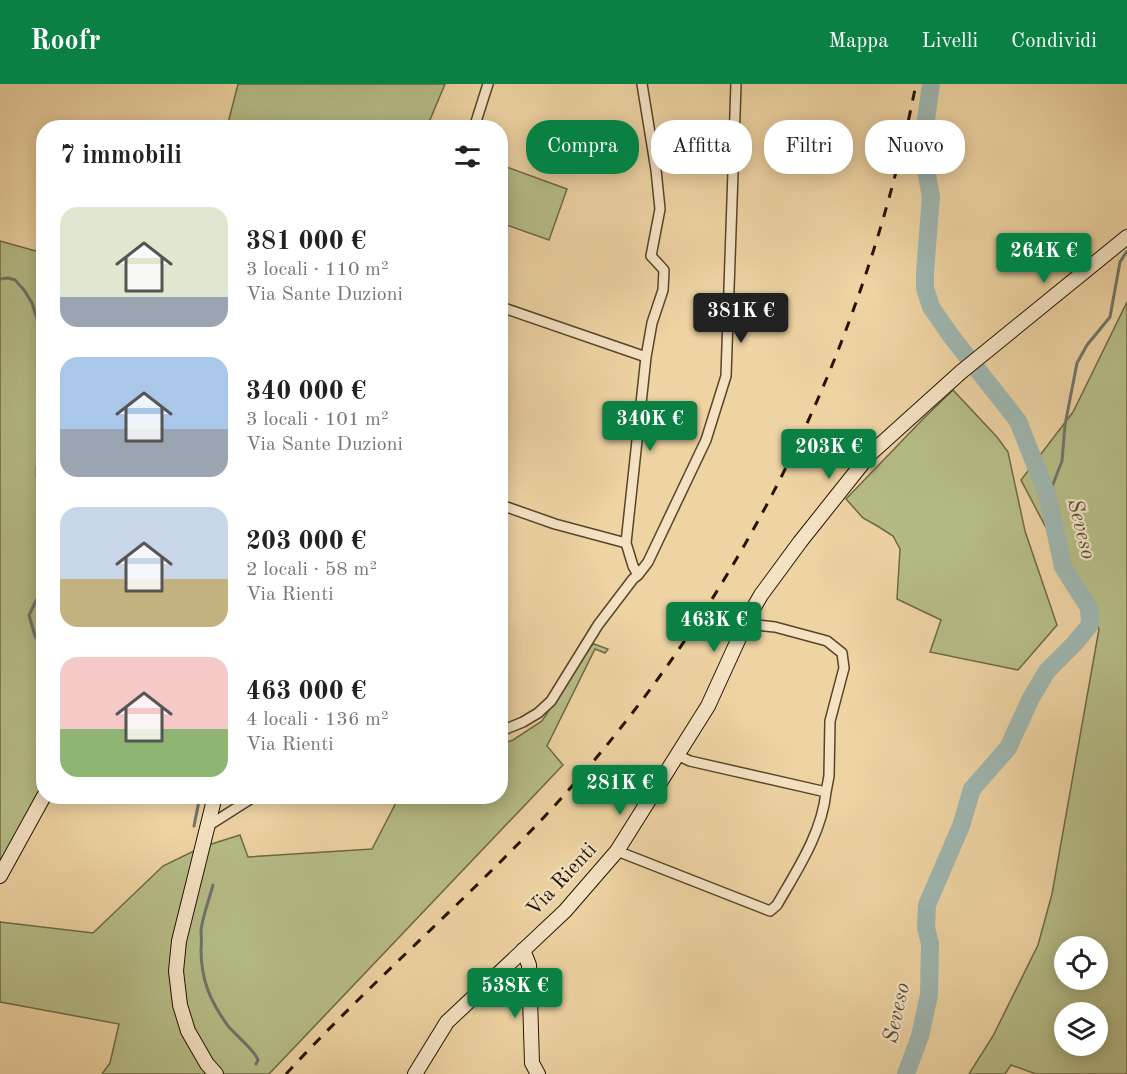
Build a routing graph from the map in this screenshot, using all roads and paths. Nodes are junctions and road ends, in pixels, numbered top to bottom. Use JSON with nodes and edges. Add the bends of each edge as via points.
{"nodes":[{"id":1,"x":488,"y":84,"type":"edge"},
{"id":2,"x":642,"y":84,"type":"edge"},
{"id":3,"x":736,"y":84,"type":"edge"},
{"id":4,"x":477,"y":120,"type":"edge"},
{"id":5,"x":1127,"y":237,"type":"edge"},
{"id":6,"x":508,"y":312,"type":"edge"},
{"id":7,"x":646,"y":357,"type":"junction"},
{"id":8,"x":508,"y":508,"type":"edge"},
{"id":9,"x":626,"y":543,"type":"junction"},
{"id":10,"x":638,"y":575,"type":"junction"},
{"id":11,"x":745,"y":626,"type":"junction"},
{"id":12,"x":508,"y":728,"type":"edge"},
{"id":13,"x":677,"y":755,"type":"junction"},
{"id":14,"x":826,"y":792,"type":"junction"},
{"id":15,"x":40,"y":804,"type":"edge"},
{"id":16,"x":213,"y":804,"type":"edge"},
{"id":17,"x":242,"y":804,"type":"edge"},
{"id":18,"x":208,"y":826,"type":"junction"},
{"id":19,"x":617,"y":851,"type":"junction"},
{"id":20,"x":0,"y":876,"type":"edge"},
{"id":21,"x":523,"y":950,"type":"junction"},
{"id":22,"x":211,"y":1069,"type":"edge"},
{"id":23,"x":415,"y":1074,"type":"edge"},
{"id":24,"x":538,"y":1074,"type":"edge"}],
"edges":[{"from":1,"to":4,"type":"street"},
{"from":2,"to":7,"type":"street","via":[[660,209],[651,256],[664,270],[663,290]]},
{"from":3,"to":10,"type":"street","via":[[726,376],[706,440],[648,562]]},
{"from":5,"to":11,"type":"main road","name":"Via Rienti","via":[[961,372],[870,454],[761,595]]},
{"from":6,"to":7,"type":"street"},
{"from":7,"to":9,"type":"street"},
{"from":8,"to":9,"type":"street"},
{"from":9,"to":10,"type":"street"},
{"from":10,"to":12,"type":"street","via":[[598,626],[551,701],[538,713]]},
{"from":11,"to":13,"type":"main road","name":"Via Rienti","via":[[708,706]]},
{"from":11,"to":14,"type":"street","via":[[775,627],[827,641],[842,653],[844,668],[830,721]]},
{"from":13,"to":14,"type":"street"},
{"from":13,"to":19,"type":"main road","name":"Via Rienti"},
{"from":14,"to":19,"type":"street","via":[[810,846],[770,911]]},
{"from":15,"to":20,"type":"main road"},
{"from":16,"to":18,"type":"main road"},
{"from":17,"to":18,"type":"street"},
{"from":18,"to":22,"type":"main road","via":[[179,941],[176,970],[188,1030]]},
{"from":19,"to":21,"type":"main road","name":"Via Rienti","via":[[565,911]]},
{"from":21,"to":23,"type":"main road","name":"Via Rienti","via":[[447,1022]]},
{"from":21,"to":24,"type":"main road","via":[[529,965],[532,1063]]}]}
